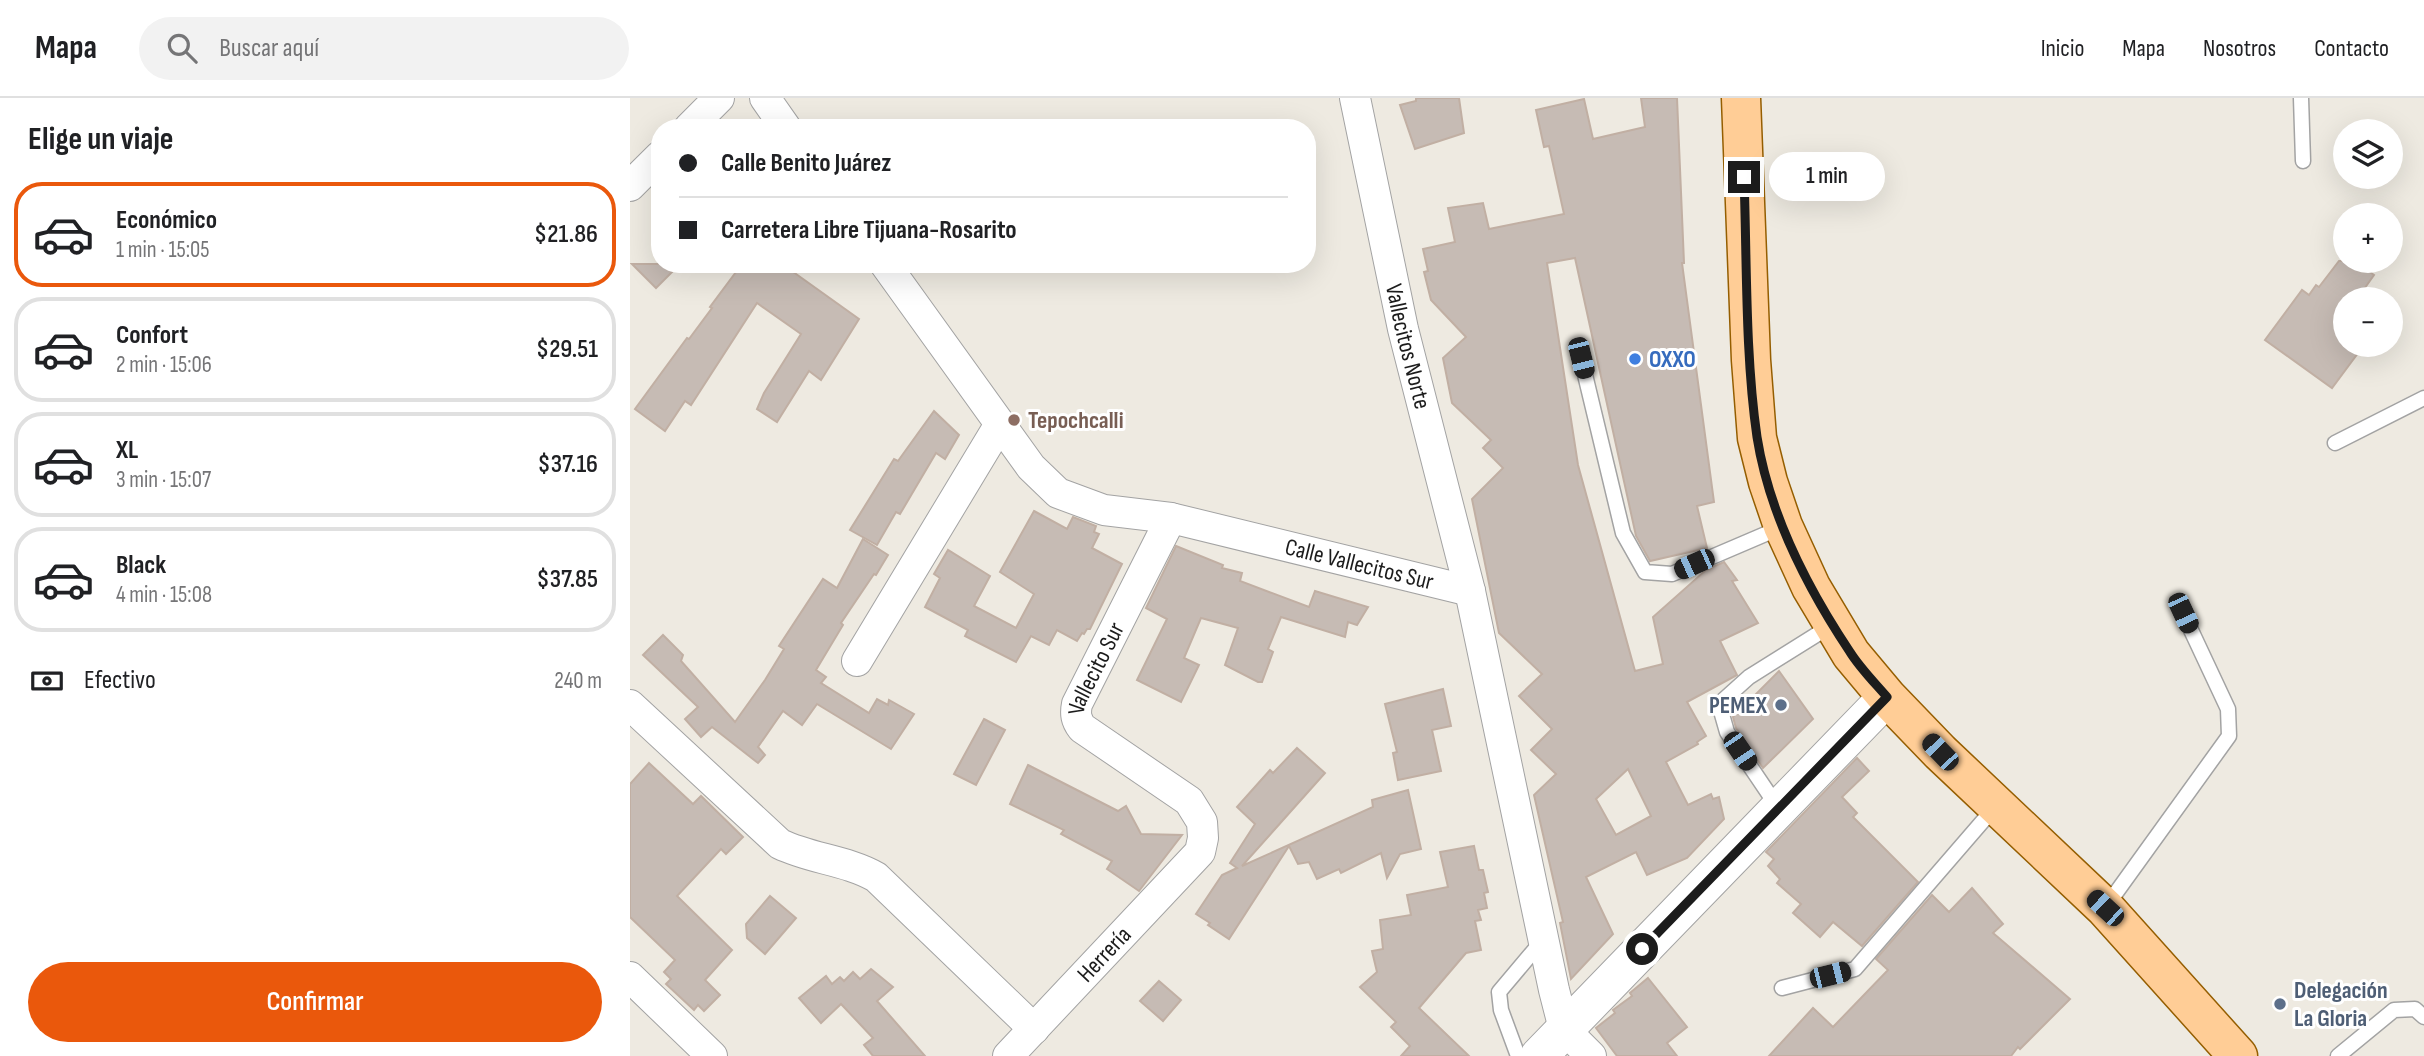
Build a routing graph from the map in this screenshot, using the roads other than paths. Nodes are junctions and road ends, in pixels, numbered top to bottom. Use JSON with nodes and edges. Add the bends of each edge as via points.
{"nodes":[{"id":1,"x":719,"y":98,"type":"edge"},
{"id":2,"x":765,"y":98,"type":"edge"},
{"id":3,"x":1355,"y":98,"type":"edge"},
{"id":4,"x":1741,"y":98,"type":"edge"},
{"id":5,"x":2301,"y":98,"type":"edge"},
{"id":6,"x":698,"y":119,"type":"edge"},
{"id":7,"x":780,"y":119,"type":"edge"},
{"id":8,"x":2303,"y":161,"type":"dead end"},
{"id":9,"x":651,"y":165,"type":"edge"},
{"id":10,"x":630,"y":186,"type":"edge"},
{"id":11,"x":891,"y":273,"type":"edge"},
{"id":12,"x":1581,"y":358,"type":"dead end"},
{"id":13,"x":2424,"y":398,"type":"edge"},
{"id":14,"x":1000,"y":424,"type":"junction"},
{"id":15,"x":2335,"y":443,"type":"dead end"},
{"id":16,"x":1171,"y":518,"type":"junction"},
{"id":17,"x":1783,"y":526,"type":"junction"},
{"id":18,"x":1470,"y":591,"type":"junction"},
{"id":19,"x":2183,"y":613,"type":"dead end"},
{"id":20,"x":1833,"y":625,"type":"junction"},
{"id":21,"x":857,"y":661,"type":"dead end"},
{"id":22,"x":1887,"y":697,"type":"junction"},
{"id":23,"x":630,"y":705,"type":"edge"},
{"id":24,"x":1996,"y":806,"type":"junction"},
{"id":25,"x":1779,"y":809,"type":"junction"},
{"id":26,"x":1200,"y":852,"type":"joint"},
{"id":27,"x":2105,"y":908,"type":"junction"},
{"id":28,"x":1543,"y":940,"type":"junction"},
{"id":29,"x":630,"y":977,"type":"edge"},
{"id":30,"x":1782,"y":988,"type":"dead end"},
{"id":31,"x":2424,"y":1017,"type":"edge"},
{"id":32,"x":1034,"y":1029,"type":"junction"},
{"id":33,"x":1564,"y":1029,"type":"junction"},
{"id":34,"x":698,"y":1051,"type":"edge"},
{"id":35,"x":1007,"y":1056,"type":"edge"},
{"id":36,"x":1518,"y":1056,"type":"edge"},
{"id":37,"x":1539,"y":1056,"type":"edge"},
{"id":38,"x":1591,"y":1056,"type":"edge"},
{"id":39,"x":2238,"y":1056,"type":"edge"},
{"id":40,"x":2338,"y":1056,"type":"edge"}],
"edges":[{"from":1,"to":6,"type":"street"},
{"from":2,"to":7,"type":"street"},
{"from":3,"to":18,"type":"street","name":"Vallecitos Norte","via":[[1403,329]]},
{"from":4,"to":17,"type":"main road","via":[[1757,438]]},
{"from":5,"to":8,"type":"lane"},
{"from":9,"to":10,"type":"street"},
{"from":11,"to":14,"type":"street","name":"Calle Vallecitos Sur"},
{"from":12,"to":17,"type":"lane","via":[[1623,533],[1645,572],[1672,574]]},
{"from":13,"to":15,"type":"lane"},
{"from":14,"to":16,"type":"street","name":"Calle Vallecitos Sur","via":[[1031,467],[1058,493],[1104,510]]},
{"from":14,"to":21,"type":"street"},
{"from":16,"to":18,"type":"street","name":"Calle Vallecitos Sur"},
{"from":16,"to":26,"type":"street","name":"Vallecito Sur","via":[[1075,712],[1083,729],[1189,801],[1202,822]]},
{"from":17,"to":20,"type":"main road"},
{"from":18,"to":28,"type":"street"},
{"from":19,"to":27,"type":"lane","via":[[2228,709],[2229,736]]},
{"from":20,"to":22,"type":"main road"},
{"from":20,"to":25,"type":"lane","via":[[1749,677],[1719,704],[1727,732]]},
{"from":22,"to":24,"type":"main road"},
{"from":22,"to":25,"type":"street"},
{"from":23,"to":32,"type":"street","via":[[780,844],[859,867],[876,877]]},
{"from":24,"to":27,"type":"main road"},
{"from":24,"to":30,"type":"lane","via":[[1855,969]]},
{"from":25,"to":33,"type":"street"},
{"from":26,"to":32,"type":"street","name":"Herrería"},
{"from":27,"to":39,"type":"main road"},
{"from":28,"to":33,"type":"street"},
{"from":28,"to":36,"type":"lane","via":[[1499,992]]},
{"from":29,"to":34,"type":"street"},
{"from":31,"to":40,"type":"lane","via":[[2415,1009],[2395,1010]]},
{"from":32,"to":35,"type":"street","name":"Herrería"},
{"from":33,"to":37,"type":"street"},
{"from":33,"to":38,"type":"street"}]}
